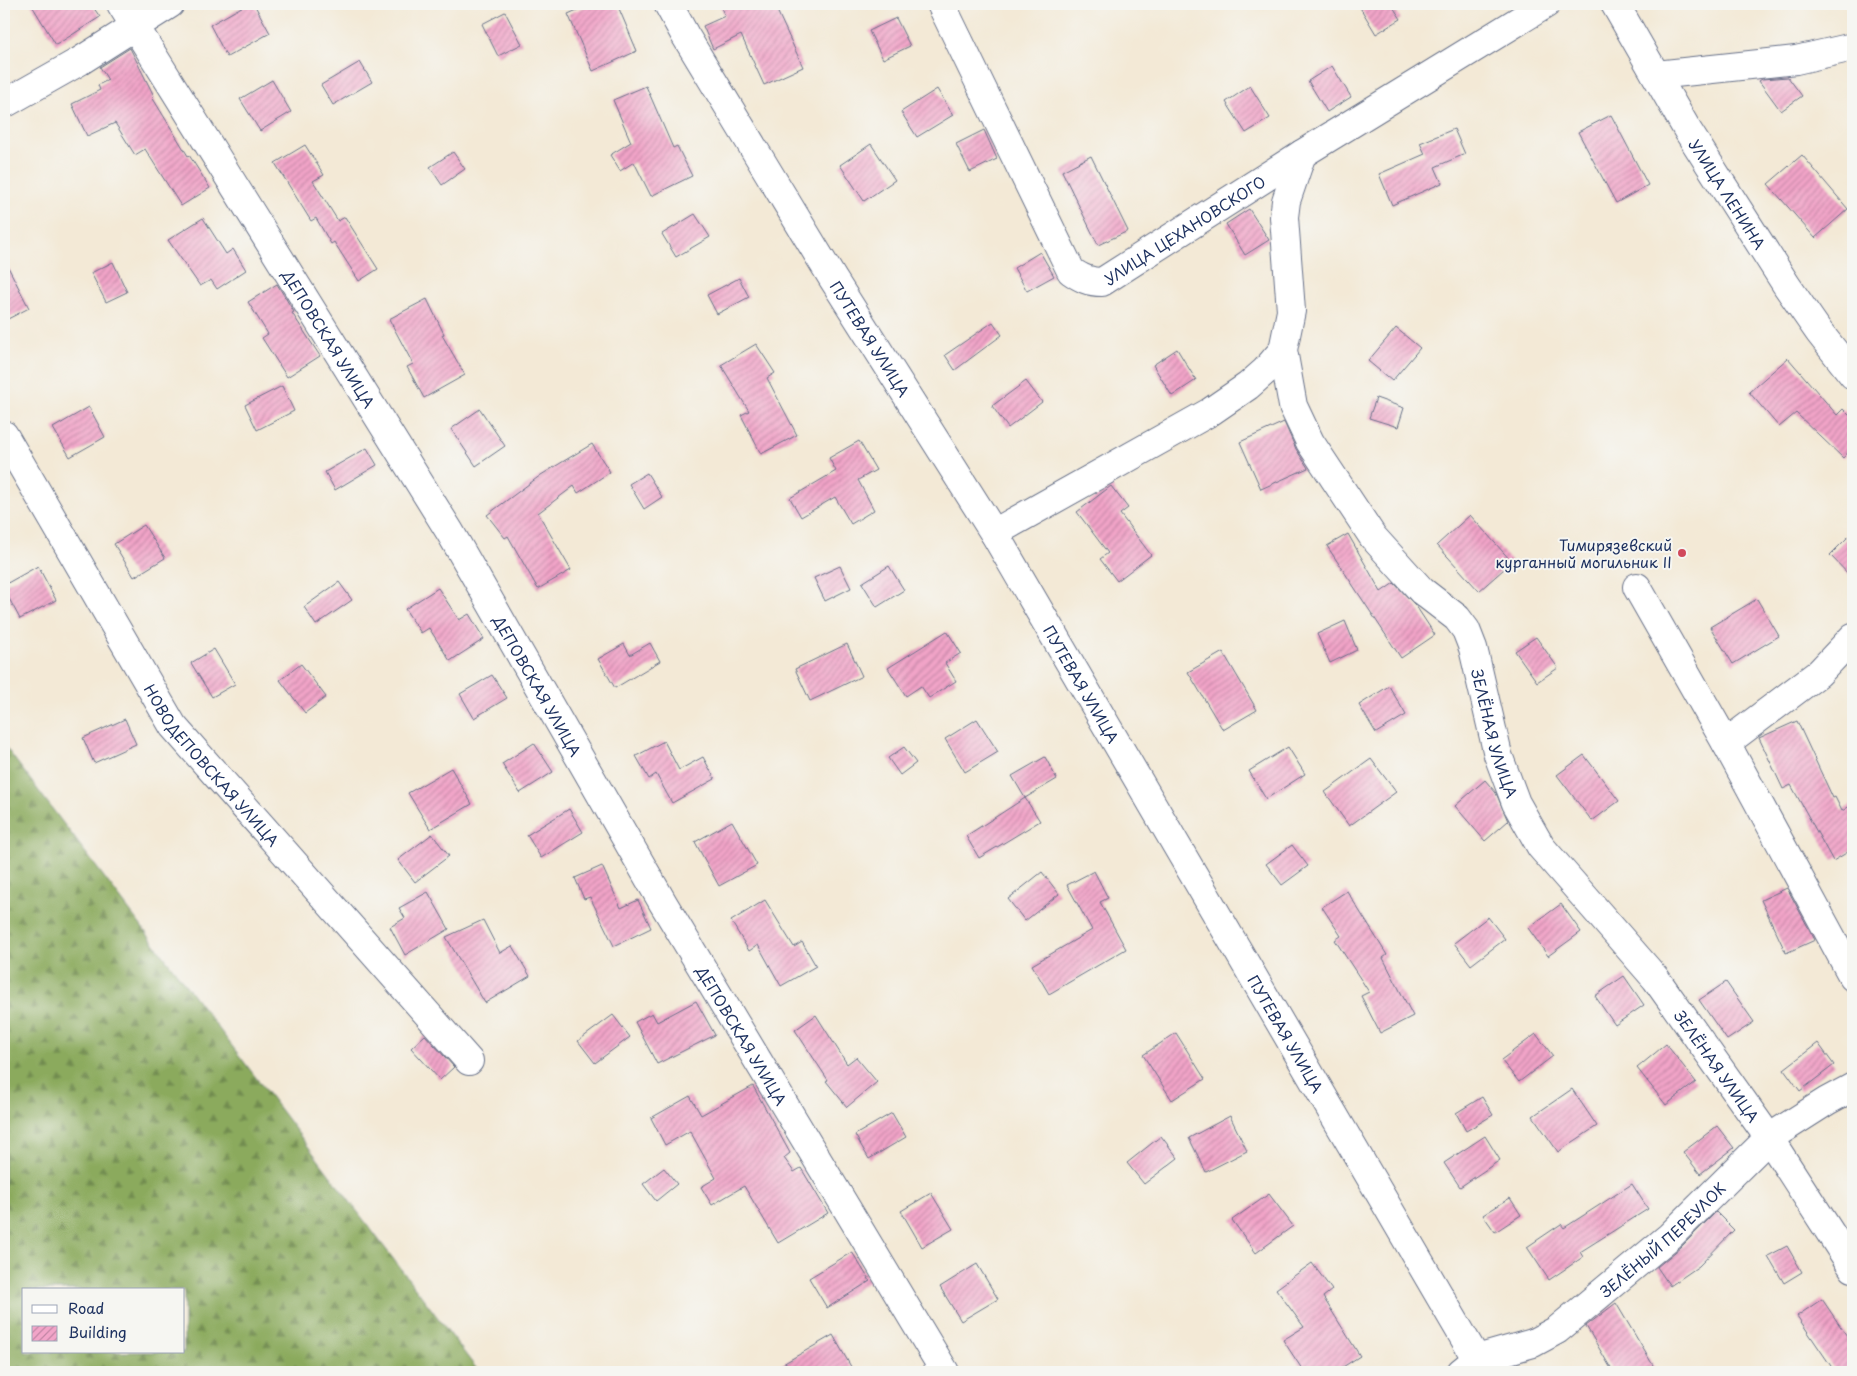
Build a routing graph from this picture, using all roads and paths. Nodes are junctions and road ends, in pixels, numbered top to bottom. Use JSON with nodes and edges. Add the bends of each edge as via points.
{"nodes":[{"id":1,"x":170,"y":4,"type":"edge"},
{"id":2,"x":668,"y":4,"type":"edge"},
{"id":3,"x":941,"y":4,"type":"edge"},
{"id":4,"x":1546,"y":4,"type":"edge"},
{"id":5,"x":1616,"y":4,"type":"edge"},
{"id":6,"x":128,"y":15,"type":"edge"},
{"id":7,"x":1853,"y":47,"type":"edge"},
{"id":8,"x":1656,"y":75,"type":"junction"},
{"id":9,"x":4,"y":104,"type":"edge"},
{"id":10,"x":1302,"y":154,"type":"junction"},
{"id":11,"x":1283,"y":350,"type":"junction"},
{"id":12,"x":1853,"y":375,"type":"edge"},
{"id":13,"x":4,"y":435,"type":"edge"},
{"id":14,"x":994,"y":534,"type":"junction"},
{"id":15,"x":1637,"y":587,"type":"dead end"},
{"id":16,"x":1853,"y":637,"type":"edge"},
{"id":17,"x":1726,"y":743,"type":"junction"},
{"id":18,"x":1853,"y":977,"type":"edge"},
{"id":19,"x":468,"y":1061,"type":"dead end"},
{"id":20,"x":1853,"y":1087,"type":"edge"},
{"id":21,"x":1770,"y":1138,"type":"junction"},
{"id":22,"x":1853,"y":1268,"type":"edge"},
{"id":23,"x":1474,"y":1368,"type":"edge"},
{"id":24,"x":945,"y":1372,"type":"edge"}],
"edges":[{"from":1,"to":6,"type":"street"},
{"from":2,"to":14,"type":"street","name":"ПУТЕВАЯ УЛИЦА","via":[[833,279]]},
{"from":3,"to":10,"type":"street","name":"УЛИЦА ЦЕХАНОВСКОГО","via":[[1070,271],[1082,279],[1102,282]]},
{"from":4,"to":10,"type":"street","name":"УЛИЦА ЦЕХАНОВСКОГО"},
{"from":5,"to":8,"type":"street","name":"УЛИЦА ЛЕНИНА"},
{"from":6,"to":9,"type":"street","via":[[80,61]]},
{"from":6,"to":24,"type":"street","name":"ДЕПОВСКАЯ УЛИЦА","via":[[450,532],[663,903]]},
{"from":7,"to":8,"type":"street","via":[[1796,60]]},
{"from":8,"to":12,"type":"street","name":"УЛИЦА ЛЕНИНА","via":[[1688,132],[1787,286]]},
{"from":10,"to":11,"type":"street","name":"ЗЕЛЁНАЯ УЛИЦА","via":[[1284,217],[1291,310]]},
{"from":11,"to":14,"type":"street","via":[[1248,386],[1210,412]]},
{"from":11,"to":21,"type":"street","name":"ЗЕЛЁНАЯ УЛИЦА","via":[[1293,406],[1310,442],[1372,537],[1422,591],[1457,618],[1466,630],[1498,755],[1516,803],[1541,848],[1656,979]]},
{"from":13,"to":19,"type":"street","name":"НОВОДЕПОВСКАЯ УЛИЦА","via":[[173,726]]},
{"from":14,"to":23,"type":"street","name":"ПУТЕВАЯ УЛИЦА"},
{"from":15,"to":17,"type":"street"},
{"from":16,"to":17,"type":"street","via":[[1819,673]]},
{"from":17,"to":18,"type":"street"},
{"from":20,"to":21,"type":"street","name":"ЗЕЛЁНЫЙ ПЕРЕУЛОК"},
{"from":21,"to":22,"type":"street","name":"ЗЕЛЁНАЯ УЛИЦА"},
{"from":21,"to":23,"type":"street","name":"ЗЕЛЁНЫЙ ПЕРЕУЛОК","via":[[1670,1236],[1557,1330]]}]}
